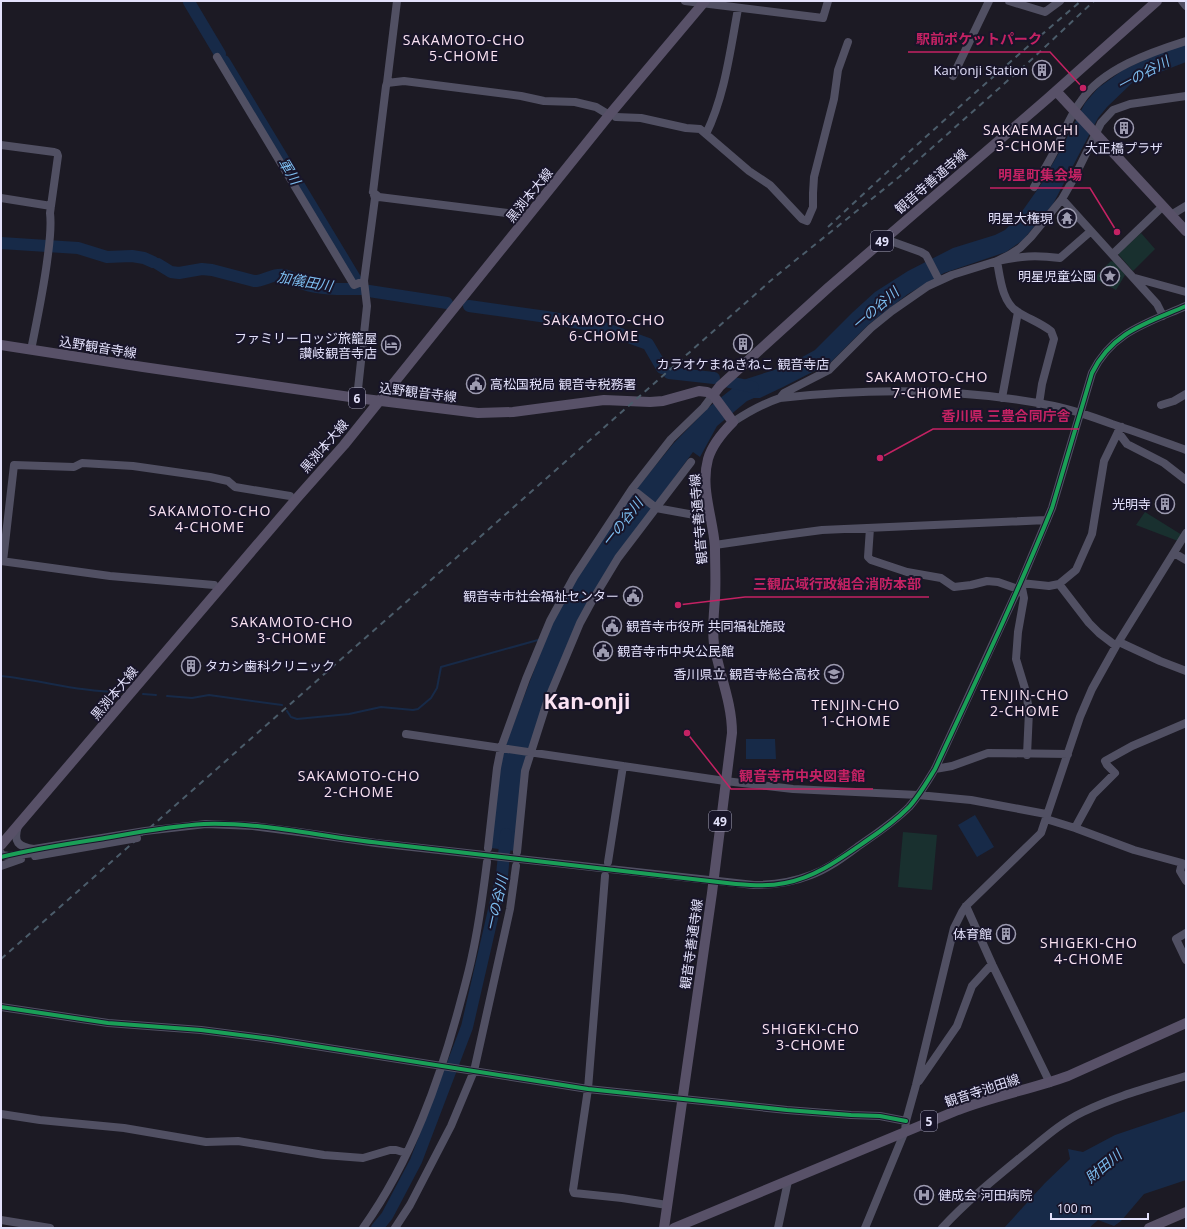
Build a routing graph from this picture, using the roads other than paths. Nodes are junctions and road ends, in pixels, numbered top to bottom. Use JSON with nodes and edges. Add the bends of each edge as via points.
{"nodes":[{"id":1,"x":397,"y":1,"type":"edge"},
{"id":2,"x":685,"y":1,"type":"edge"},
{"id":3,"x":828,"y":1,"type":"edge"},
{"id":4,"x":990,"y":1,"type":"edge"},
{"id":5,"x":1009,"y":1,"type":"edge"},
{"id":6,"x":1060,"y":1,"type":"edge"},
{"id":7,"x":1157,"y":1,"type":"edge"},
{"id":8,"x":1182,"y":1,"type":"edge"},
{"id":9,"x":704,"y":2,"type":"edge"},
{"id":10,"x":1186,"y":6,"type":"edge"},
{"id":11,"x":738,"y":9,"type":"junction"},
{"id":12,"x":1186,"y":41,"type":"edge"},
{"id":13,"x":848,"y":42,"type":"dead end"},
{"id":14,"x":217,"y":57,"type":"dead end"},
{"id":15,"x":953,"y":76,"type":"dead end"},
{"id":16,"x":387,"y":83,"type":"junction"},
{"id":17,"x":1056,"y":91,"type":"junction"},
{"id":18,"x":1186,"y":96,"type":"edge"},
{"id":19,"x":1075,"y":110,"type":"junction"},
{"id":20,"x":606,"y":112,"type":"dead end"},
{"id":21,"x":616,"y":117,"type":"dead end"},
{"id":22,"x":1096,"y":132,"type":"junction"},
{"id":23,"x":706,"y":134,"type":"junction"},
{"id":24,"x":1,"y":145,"type":"edge"},
{"id":25,"x":1034,"y":188,"type":"dead end"},
{"id":26,"x":373,"y":192,"type":"junction"},
{"id":27,"x":1,"y":198,"type":"edge"},
{"id":28,"x":1062,"y":199,"type":"junction"},
{"id":29,"x":51,"y":206,"type":"junction"},
{"id":30,"x":1163,"y":206,"type":"junction"},
{"id":31,"x":1186,"y":206,"type":"edge"},
{"id":32,"x":523,"y":215,"type":"dead end"},
{"id":33,"x":1171,"y":215,"type":"junction"},
{"id":34,"x":1091,"y":231,"type":"junction"},
{"id":35,"x":1186,"y":231,"type":"edge"},
{"id":36,"x":885,"y":239,"type":"junction"},
{"id":37,"x":1113,"y":254,"type":"junction"},
{"id":38,"x":997,"y":261,"type":"junction"},
{"id":39,"x":1134,"y":278,"type":"junction"},
{"id":40,"x":939,"y":280,"type":"junction"},
{"id":41,"x":364,"y":281,"type":"junction"},
{"id":42,"x":1186,"y":292,"type":"edge"},
{"id":43,"x":1186,"y":306,"type":"edge"},
{"id":44,"x":1018,"y":312,"type":"junction"},
{"id":45,"x":1163,"y":316,"type":"junction"},
{"id":46,"x":1,"y":345,"type":"edge"},
{"id":47,"x":31,"y":350,"type":"junction"},
{"id":48,"x":1186,"y":394,"type":"edge"},
{"id":49,"x":714,"y":397,"type":"junction"},
{"id":50,"x":357,"y":398,"type":"junction"},
{"id":51,"x":780,"y":398,"type":"junction"},
{"id":52,"x":1002,"y":398,"type":"junction"},
{"id":53,"x":380,"y":400,"type":"junction"},
{"id":54,"x":1039,"y":404,"type":"junction"},
{"id":55,"x":1161,"y":405,"type":"dead end"},
{"id":56,"x":1081,"y":413,"type":"junction"},
{"id":57,"x":731,"y":420,"type":"junction"},
{"id":58,"x":1120,"y":429,"type":"junction"},
{"id":59,"x":1186,"y":450,"type":"edge"},
{"id":60,"x":691,"y":462,"type":"dead end"},
{"id":61,"x":1186,"y":480,"type":"edge"},
{"id":62,"x":632,"y":489,"type":"junction"},
{"id":63,"x":290,"y":496,"type":"dead end"},
{"id":64,"x":656,"y":508,"type":"junction"},
{"id":65,"x":711,"y":518,"type":"junction"},
{"id":66,"x":1047,"y":520,"type":"junction"},
{"id":67,"x":870,"y":528,"type":"junction"},
{"id":68,"x":1186,"y":533,"type":"edge"},
{"id":69,"x":714,"y":545,"type":"junction"},
{"id":70,"x":1174,"y":553,"type":"junction"},
{"id":71,"x":1186,"y":560,"type":"edge"},
{"id":72,"x":2,"y":561,"type":"edge"},
{"id":73,"x":1059,"y":584,"type":"junction"},
{"id":74,"x":214,"y":585,"type":"dead end"},
{"id":75,"x":1020,"y":586,"type":"junction"},
{"id":76,"x":1117,"y":644,"type":"junction"},
{"id":77,"x":1186,"y":671,"type":"edge"},
{"id":78,"x":1186,"y":723,"type":"edge"},
{"id":79,"x":406,"y":734,"type":"dead end"},
{"id":80,"x":501,"y":748,"type":"junction"},
{"id":81,"x":531,"y":752,"type":"junction"},
{"id":82,"x":1068,"y":754,"type":"junction"},
{"id":83,"x":1027,"y":755,"type":"junction"},
{"id":84,"x":623,"y":766,"type":"junction"},
{"id":85,"x":935,"y":769,"type":"junction"},
{"id":86,"x":725,"y":781,"type":"junction"},
{"id":87,"x":918,"y":795,"type":"junction"},
{"id":88,"x":1046,"y":816,"type":"junction"},
{"id":89,"x":19,"y":825,"type":"junction"},
{"id":90,"x":1075,"y":828,"type":"junction"},
{"id":91,"x":299,"y":834,"type":"junction"},
{"id":92,"x":2,"y":846,"type":"edge"},
{"id":93,"x":34,"y":853,"type":"junction"},
{"id":94,"x":2,"y":856,"type":"edge"},
{"id":95,"x":487,"y":856,"type":"junction"},
{"id":96,"x":24,"y":858,"type":"junction"},
{"id":97,"x":516,"y":859,"type":"junction"},
{"id":98,"x":608,"y":862,"type":"dead end"},
{"id":99,"x":1,"y":866,"type":"edge"},
{"id":100,"x":605,"y":876,"type":"dead end"},
{"id":101,"x":1186,"y":881,"type":"edge"},
{"id":102,"x":713,"y":882,"type":"junction"},
{"id":103,"x":966,"y":906,"type":"junction"},
{"id":104,"x":1186,"y":933,"type":"edge"},
{"id":105,"x":1186,"y":960,"type":"edge"},
{"id":106,"x":992,"y":964,"type":"junction"},
{"id":107,"x":1,"y":1007,"type":"edge"},
{"id":108,"x":1186,"y":1023,"type":"edge"},
{"id":109,"x":443,"y":1065,"type":"junction"},
{"id":110,"x":474,"y":1071,"type":"junction"},
{"id":111,"x":1186,"y":1076,"type":"edge"},
{"id":112,"x":1050,"y":1083,"type":"junction"},
{"id":113,"x":916,"y":1085,"type":"junction"},
{"id":114,"x":588,"y":1089,"type":"junction"},
{"id":115,"x":682,"y":1098,"type":"junction"},
{"id":116,"x":1,"y":1114,"type":"edge"},
{"id":117,"x":905,"y":1126,"type":"junction"},
{"id":118,"x":406,"y":1153,"type":"junction"},
{"id":119,"x":788,"y":1181,"type":"junction"},
{"id":120,"x":667,"y":1205,"type":"junction"},
{"id":121,"x":1186,"y":1212,"type":"edge"},
{"id":122,"x":1,"y":1220,"type":"edge"},
{"id":123,"x":50,"y":1228,"type":"edge"},
{"id":124,"x":363,"y":1228,"type":"edge"},
{"id":125,"x":395,"y":1228,"type":"edge"},
{"id":126,"x":664,"y":1228,"type":"edge"},
{"id":127,"x":674,"y":1228,"type":"edge"},
{"id":128,"x":778,"y":1228,"type":"edge"},
{"id":129,"x":865,"y":1228,"type":"edge"},
{"id":130,"x":942,"y":1228,"type":"edge"},
{"id":131,"x":1150,"y":1228,"type":"edge"}],
"edges":[{"from":1,"to":16,"type":"street"},
{"from":2,"to":9,"type":"street"},
{"from":3,"to":11,"type":"street","via":[[823,18]]},
{"from":4,"to":15,"type":"street"},
{"from":5,"to":6,"type":"street","via":[[1046,12]]},
{"from":7,"to":17,"type":"main road","name":"観音寺善通寺線"},
{"from":8,"to":10,"type":"street"},
{"from":9,"to":11,"type":"street"},
{"from":9,"to":53,"type":"main road","name":"黒渕本大線","via":[[610,114]]},
{"from":11,"to":23,"type":"street","via":[[719,101]]},
{"from":12,"to":19,"type":"street","via":[[1140,58],[1107,76],[1093,86]]},
{"from":13,"to":23,"type":"street","via":[[838,70],[834,99],[814,177],[813,207],[807,221],[770,185],[749,171]]},
{"from":14,"to":41,"type":"street","via":[[354,285]]},
{"from":16,"to":20,"type":"street","via":[[404,81],[544,101],[575,102]]},
{"from":16,"to":26,"type":"street"},
{"from":17,"to":19,"type":"main road"},
{"from":17,"to":36,"type":"main road","name":"観音寺善通寺線","number":"49"},
{"from":18,"to":22,"type":"street","via":[[1130,104],[1112,110],[1100,123]]},
{"from":19,"to":22,"type":"main road"},
{"from":19,"to":25,"type":"street"},
{"from":21,"to":23,"type":"street","via":[[641,118],[700,129]]},
{"from":22,"to":28,"type":"street"},
{"from":22,"to":30,"type":"main road"},
{"from":24,"to":29,"type":"street","via":[[57,153]]},
{"from":26,"to":32,"type":"street","via":[[379,197]]},
{"from":26,"to":41,"type":"street","via":[[375,198]]},
{"from":27,"to":29,"type":"street"},
{"from":28,"to":34,"type":"street"},
{"from":28,"to":38,"type":"street","via":[[1031,237],[1009,255]]},
{"from":29,"to":47,"type":"street","via":[[42,301]]},
{"from":30,"to":33,"type":"main road"},
{"from":30,"to":37,"type":"street"},
{"from":31,"to":33,"type":"street"},
{"from":33,"to":35,"type":"main road"},
{"from":34,"to":37,"type":"street"},
{"from":34,"to":38,"type":"street","via":[[1060,258],[1021,256]]},
{"from":36,"to":40,"type":"street","via":[[926,255]]},
{"from":36,"to":49,"type":"main road","name":"観音寺善通寺線","number":"49","via":[[720,386]]},
{"from":37,"to":39,"type":"street"},
{"from":38,"to":40,"type":"street"},
{"from":38,"to":44,"type":"street","via":[[1001,285],[1010,304]]},
{"from":39,"to":42,"type":"street"},
{"from":39,"to":45,"type":"street","via":[[1157,304]]},
{"from":40,"to":51,"type":"street","via":[[871,328],[829,370],[784,393]]},
{"from":41,"to":50,"type":"street","via":[[367,306]]},
{"from":43,"to":45,"type":"street"},
{"from":44,"to":52,"type":"street"},
{"from":44,"to":54,"type":"street","via":[[1046,327],[1054,339]]},
{"from":45,"to":56,"type":"street","via":[[1120,337],[1104,353],[1092,373]]},
{"from":46,"to":47,"type":"main road","name":"込野観音寺線","number":"6"},
{"from":47,"to":50,"type":"main road","name":"込野観音寺線","number":"6"},
{"from":48,"to":55,"type":"street"},
{"from":49,"to":53,"type":"main road","name":"込野観音寺線","number":"6","via":[[707,392],[699,391],[663,401],[604,400],[498,413],[478,413]]},
{"from":49,"to":57,"type":"main road"},
{"from":49,"to":62,"type":"street","via":[[671,439]]},
{"from":50,"to":53,"type":"main road","name":"込野観音寺線","number":"6"},
{"from":51,"to":52,"type":"street","via":[[908,391]]},
{"from":51,"to":57,"type":"street","via":[[765,402]]},
{"from":52,"to":54,"type":"street"},
{"from":53,"to":89,"type":"main road","name":"黒渕本大線"},
{"from":54,"to":56,"type":"street"},
{"from":56,"to":58,"type":"street"},
{"from":56,"to":66,"type":"street"},
{"from":57,"to":65,"type":"main road","name":"観音寺善通寺線","number":"49","via":[[712,447],[708,460],[707,494]]},
{"from":58,"to":59,"type":"street"},
{"from":58,"to":61,"type":"street","via":[[1127,444],[1164,464]]},
{"from":58,"to":73,"type":"street","via":[[1104,461],[1092,534],[1076,570]]},
{"from":60,"to":64,"type":"street"},
{"from":62,"to":64,"type":"street"},
{"from":62,"to":80,"type":"street","via":[[574,577],[550,621]]},
{"from":63,"to":72,"type":"street","via":[[235,487],[228,481],[210,477],[134,466],[82,463],[74,467],[14,465]]},
{"from":64,"to":65,"type":"street"},
{"from":64,"to":81,"type":"street","via":[[618,558],[580,623],[547,702]]},
{"from":65,"to":69,"type":"main road","name":"観音寺善通寺線","number":"49"},
{"from":66,"to":67,"type":"street"},
{"from":66,"to":75,"type":"street"},
{"from":67,"to":69,"type":"street","via":[[814,531]]},
{"from":67,"to":75,"type":"street","via":[[868,557],[871,560],[907,572],[941,578],[954,586],[971,586],[987,581]]},
{"from":68,"to":70,"type":"street"},
{"from":69,"to":86,"type":"main road","name":"観音寺善通寺線","number":"49","via":[[714,641],[732,723]]},
{"from":70,"to":71,"type":"street"},
{"from":70,"to":76,"type":"street"},
{"from":72,"to":74,"type":"street","via":[[110,576]]},
{"from":73,"to":75,"type":"street"},
{"from":73,"to":76,"type":"street","via":[[1089,623]]},
{"from":75,"to":83,"type":"street","via":[[1024,598],[1016,659],[1029,711]]},
{"from":75,"to":85,"type":"street"},
{"from":76,"to":77,"type":"street"},
{"from":76,"to":82,"type":"street","via":[[1092,689]]},
{"from":78,"to":90,"type":"street","via":[[1132,746],[1105,761],[1115,773],[1093,795]]},
{"from":79,"to":80,"type":"street"},
{"from":80,"to":81,"type":"street"},
{"from":80,"to":95,"type":"street"},
{"from":81,"to":84,"type":"street"},
{"from":81,"to":97,"type":"street","via":[[525,771]]},
{"from":82,"to":83,"type":"street"},
{"from":82,"to":88,"type":"street"},
{"from":83,"to":85,"type":"street","via":[[988,753],[952,766]]},
{"from":84,"to":86,"type":"street"},
{"from":84,"to":98,"type":"street"},
{"from":85,"to":87,"type":"street"},
{"from":86,"to":87,"type":"street","via":[[793,788]]},
{"from":86,"to":102,"type":"main road","name":"観音寺善通寺線","number":"49"},
{"from":87,"to":88,"type":"street","via":[[971,800]]},
{"from":87,"to":102,"type":"street","via":[[882,830],[812,875],[771,885]]},
{"from":88,"to":90,"type":"street"},
{"from":88,"to":103,"type":"street","via":[[1041,832]]},
{"from":89,"to":92,"type":"main road","name":"黒渕本大線"},
{"from":89,"to":93,"type":"street","via":[[15,835],[17,841]]},
{"from":90,"to":101,"type":"street","via":[[1134,850],[1182,863],[1180,870]]},
{"from":91,"to":93,"type":"street","bridge":true,"via":[[225,830],[162,833]]},
{"from":91,"to":93,"type":"street","bridge":true,"via":[[253,826],[206,824],[145,831]]},
{"from":91,"to":95,"type":"street"},
{"from":93,"to":94,"type":"street"},
{"from":93,"to":96,"type":"street"},
{"from":94,"to":96,"type":"street"},
{"from":95,"to":97,"type":"street"},
{"from":95,"to":109,"type":"street","via":[[472,956]]},
{"from":96,"to":99,"type":"street"},
{"from":97,"to":102,"type":"street"},
{"from":97,"to":110,"type":"street","via":[[510,909]]},
{"from":100,"to":114,"type":"street"},
{"from":102,"to":115,"type":"main road","name":"観音寺善通寺線","number":"49"},
{"from":103,"to":106,"type":"street"},
{"from":103,"to":113,"type":"street","via":[[954,928]]},
{"from":104,"to":105,"type":"street","via":[[1176,939]]},
{"from":106,"to":112,"type":"street"},
{"from":106,"to":113,"type":"street","via":[[972,986],[957,1026]]},
{"from":107,"to":109,"type":"street","via":[[108,1023],[201,1030]]},
{"from":108,"to":112,"type":"main road","name":"観音寺池田線","number":"5"},
{"from":109,"to":110,"type":"street"},
{"from":109,"to":118,"type":"street"},
{"from":110,"to":114,"type":"street"},
{"from":110,"to":125,"type":"street","via":[[452,1126]]},
{"from":111,"to":130,"type":"street","via":[[1127,1094],[1081,1113],[1054,1131],[982,1189]]},
{"from":112,"to":117,"type":"main road","name":"観音寺池田線","number":"5"},
{"from":113,"to":117,"type":"street"},
{"from":114,"to":115,"type":"street"},
{"from":114,"to":120,"type":"street","via":[[572,1190],[574,1193]]},
{"from":115,"to":117,"type":"street","via":[[787,1110],[880,1116]]},
{"from":115,"to":120,"type":"main road","name":"観音寺善通寺線","number":"49"},
{"from":116,"to":118,"type":"street","via":[[124,1128],[206,1142],[238,1141],[324,1155],[363,1158],[390,1150]]},
{"from":117,"to":119,"type":"main road","name":"観音寺池田線","number":"5"},
{"from":117,"to":129,"type":"street"},
{"from":118,"to":124,"type":"street","via":[[398,1171]]},
{"from":119,"to":127,"type":"main road","name":"観音寺池田線","number":"5"},
{"from":119,"to":128,"type":"street"},
{"from":120,"to":126,"type":"main road","name":"観音寺善通寺線","number":"49"},
{"from":121,"to":131,"type":"main road"},
{"from":122,"to":123,"type":"street"}]}
